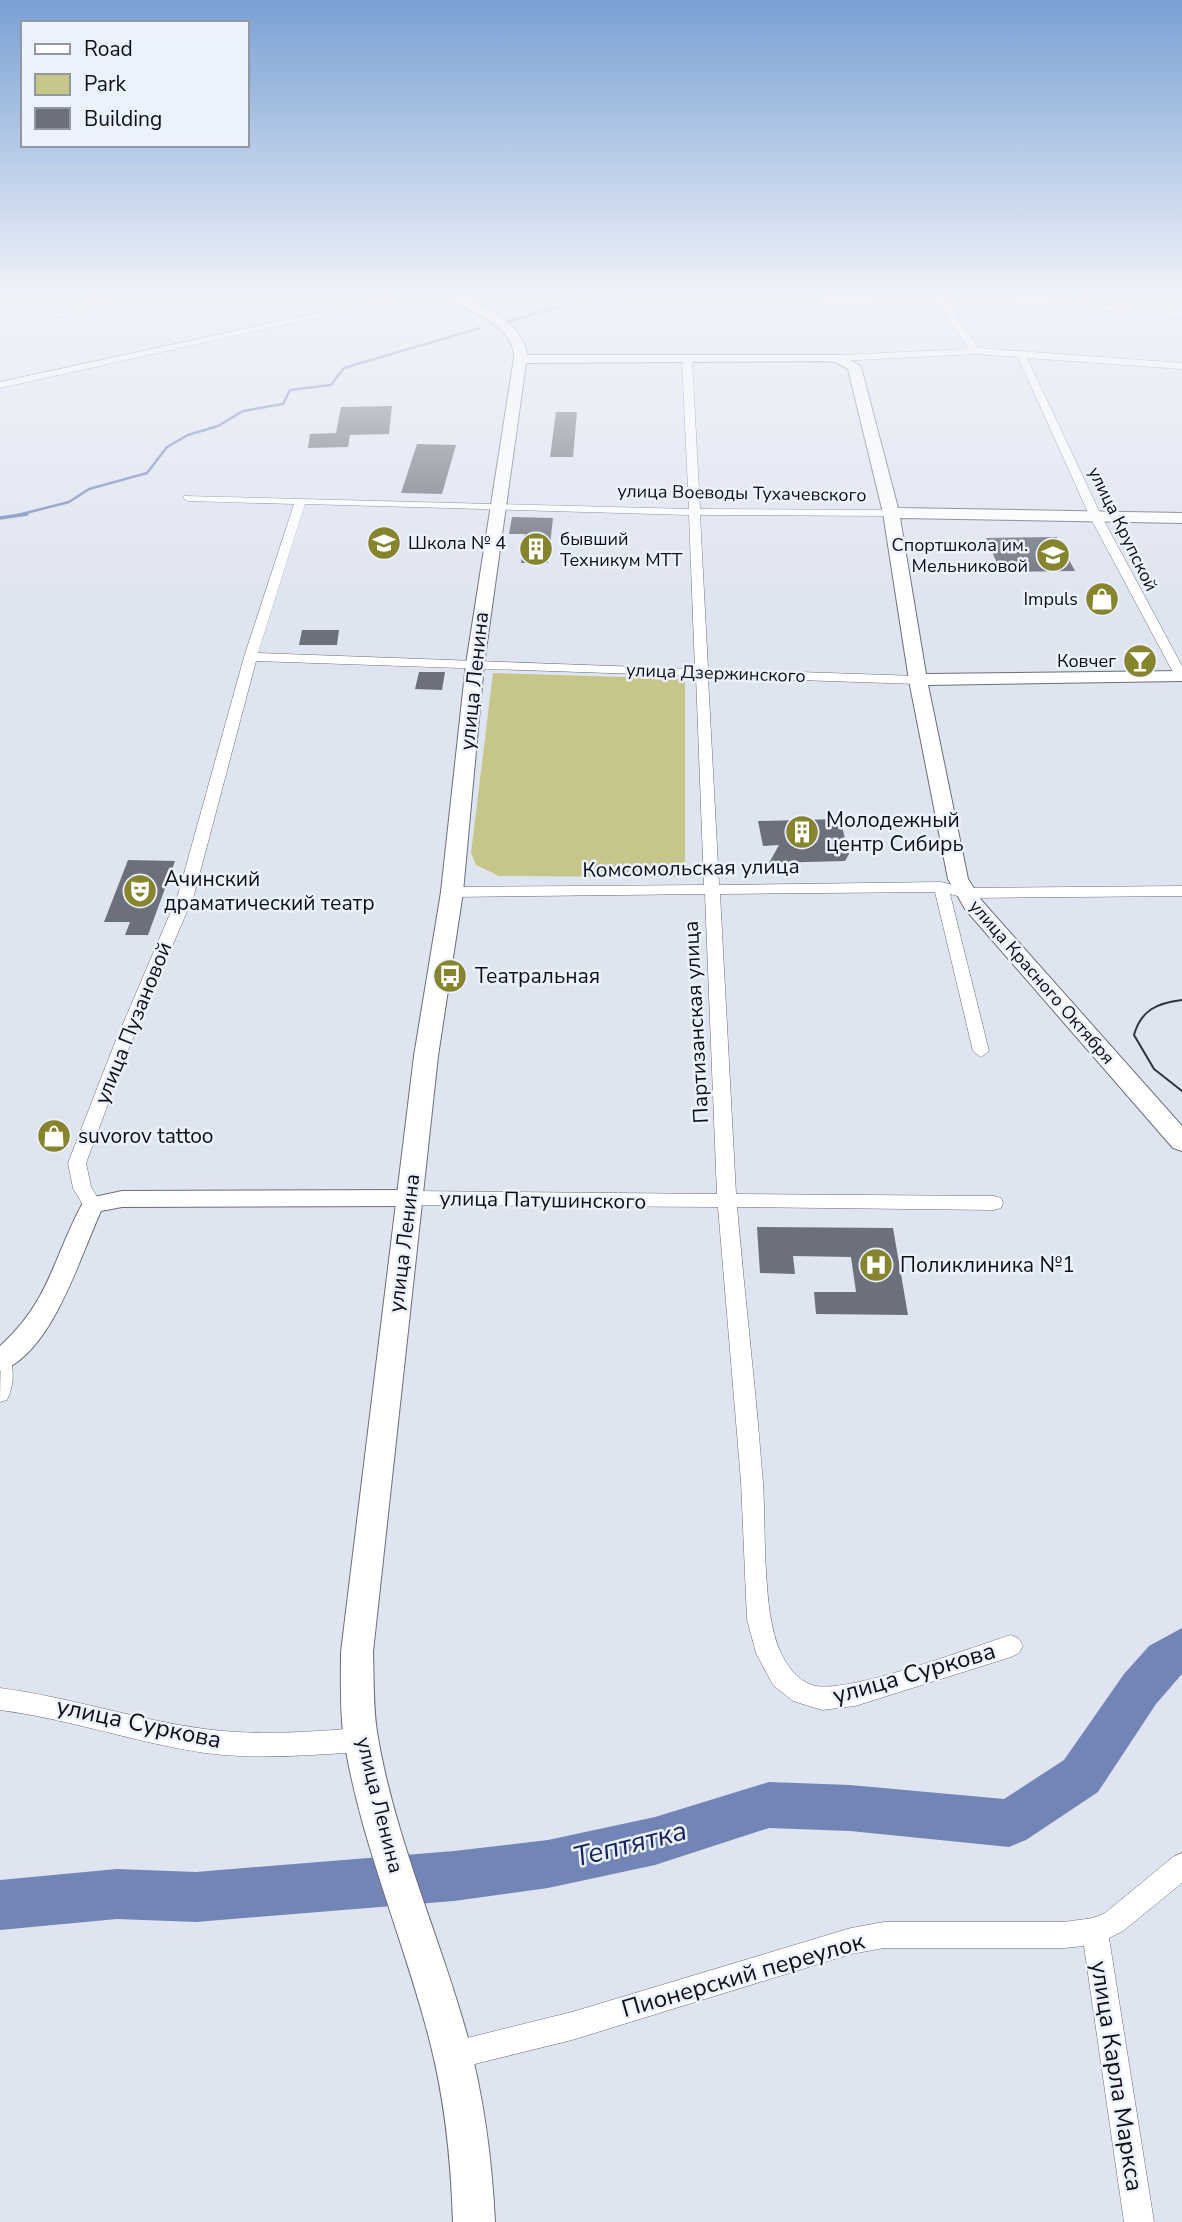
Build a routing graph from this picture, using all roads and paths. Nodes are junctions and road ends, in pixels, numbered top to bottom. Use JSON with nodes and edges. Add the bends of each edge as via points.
{"nodes":[{"id":1,"x":514,"y":397,"type":"edge"},
{"id":2,"x":689,"y":397,"type":"edge"},
{"id":3,"x":861,"y":397,"type":"edge"},
{"id":4,"x":1040,"y":397,"type":"edge"},
{"id":5,"x":188,"y":498,"type":"dead end"},
{"id":6,"x":300,"y":502,"type":"junction"},
{"id":7,"x":495,"y":506,"type":"junction"},
{"id":8,"x":694,"y":512,"type":"junction"},
{"id":9,"x":891,"y":513,"type":"junction"},
{"id":10,"x":1096,"y":517,"type":"junction"},
{"id":11,"x":1182,"y":518,"type":"edge"},
{"id":12,"x":250,"y":657,"type":"junction"},
{"id":13,"x":475,"y":664,"type":"junction"},
{"id":14,"x":701,"y":672,"type":"junction"},
{"id":15,"x":1181,"y":676,"type":"edge"},
{"id":16,"x":918,"y":680,"type":"junction"},
{"id":17,"x":941,"y":887,"type":"junction"},
{"id":18,"x":712,"y":888,"type":"junction"},
{"id":19,"x":1182,"y":891,"type":"edge"},
{"id":20,"x":452,"y":892,"type":"junction"},
{"id":21,"x":965,"y":893,"type":"junction"},
{"id":22,"x":981,"y":1051,"type":"dead end"},
{"id":23,"x":1182,"y":1142,"type":"edge"},
{"id":24,"x":409,"y":1198,"type":"junction"},
{"id":25,"x":727,"y":1203,"type":"junction"},
{"id":26,"x":994,"y":1203,"type":"dead end"},
{"id":27,"x":93,"y":1205,"type":"junction"},
{"id":28,"x":0,"y":1360,"type":"edge"},
{"id":29,"x":0,"y":1394,"type":"edge"},
{"id":30,"x":1011,"y":1646,"type":"dead end"},
{"id":31,"x":781,"y":1677,"type":"joint"},
{"id":32,"x":0,"y":1699,"type":"edge"},
{"id":33,"x":361,"y":1740,"type":"junction"},
{"id":34,"x":1182,"y":1866,"type":"edge"},
{"id":35,"x":1095,"y":1931,"type":"junction"},
{"id":36,"x":455,"y":2055,"type":"junction"},
{"id":37,"x":474,"y":2222,"type":"edge"},
{"id":38,"x":1139,"y":2222,"type":"edge"}],
"edges":[{"from":1,"to":7,"type":"main road","name":"улица Ленина"},
{"from":2,"to":8,"type":"street","name":"Партизанская улица"},
{"from":3,"to":9,"type":"main road","name":"улица Красного Октября"},
{"from":4,"to":10,"type":"street","name":"улица Крупской"},
{"from":5,"to":6,"type":"street","name":"улица Воеводы Тухачевского"},
{"from":6,"to":7,"type":"street","name":"улица Воеводы Тухачевского"},
{"from":6,"to":12,"type":"street","name":"улица Пузановой"},
{"from":7,"to":8,"type":"street","name":"улица Воеводы Тухачевского"},
{"from":7,"to":13,"type":"main road","name":"улица Ленина"},
{"from":8,"to":9,"type":"street","name":"улица Воеводы Тухачевского"},
{"from":8,"to":14,"type":"street","name":"Партизанская улица"},
{"from":9,"to":10,"type":"main road","name":"улица Воеводы Тухачевского"},
{"from":9,"to":16,"type":"main road","name":"улица Красного Октября"},
{"from":10,"to":11,"type":"main road","name":"улица Воеводы Тухачевского"},
{"from":10,"to":15,"type":"street","name":"улица Крупской"},
{"from":12,"to":13,"type":"street","name":"улица Дзержинского"},
{"from":12,"to":27,"type":"street","name":"улица Пузановой","via":[[186,895],[78,1163],[82,1188]]},
{"from":13,"to":14,"type":"street","name":"улица Дзержинского"},
{"from":13,"to":20,"type":"main road","name":"улица Ленина"},
{"from":14,"to":16,"type":"street","name":"улица Дзержинского"},
{"from":14,"to":18,"type":"street","name":"Партизанская улица"},
{"from":15,"to":16,"type":"main road","name":"улица Дзержинского"},
{"from":16,"to":21,"type":"main road","name":"улица Красного Октября","via":[[958,879]]},
{"from":17,"to":18,"type":"street","name":"Комсомольская улица"},
{"from":17,"to":21,"type":"street","name":"Комсомольская улица"},
{"from":17,"to":22,"type":"street"},
{"from":18,"to":20,"type":"street","name":"Комсомольская улица"},
{"from":18,"to":25,"type":"street","name":"Партизанская улица"},
{"from":19,"to":21,"type":"street","name":"Комсомольская улица"},
{"from":20,"to":24,"type":"main road","name":"улица Ленина"},
{"from":21,"to":23,"type":"main road","name":"улица Красного Октября"},
{"from":24,"to":25,"type":"street","name":"улица Патушинского"},
{"from":24,"to":27,"type":"street","name":"улица Патушинского","via":[[122,1199]]},
{"from":24,"to":33,"type":"main road","name":"улица Ленина","via":[[357,1652]]},
{"from":25,"to":26,"type":"street","name":"улица Патушинского"},
{"from":25,"to":31,"type":"street","name":"Партизанская улица","via":[[752,1481],[759,1619],[768,1653]]},
{"from":27,"to":28,"type":"street","via":[[81,1224],[74,1254],[50,1305]]},
{"from":28,"to":29,"type":"street","via":[[4,1381]]},
{"from":30,"to":31,"type":"street","name":"улица Суркова","via":[[855,1695],[822,1699],[801,1693]]},
{"from":32,"to":33,"type":"street","name":"улица Суркова","via":[[47,1704],[206,1741]]},
{"from":33,"to":36,"type":"main road","name":"улица Ленина","via":[[383,1829]]},
{"from":34,"to":35,"type":"street","name":"Пионерский переулок","via":[[1114,1922]]},
{"from":35,"to":36,"type":"street","name":"Пионерский переулок","via":[[884,1935],[851,1941],[572,2026]]},
{"from":35,"to":38,"type":"street","name":"улица Карла Маркса"},
{"from":36,"to":37,"type":"main road","name":"улица Ленина","via":[[473,2153]]}]}
